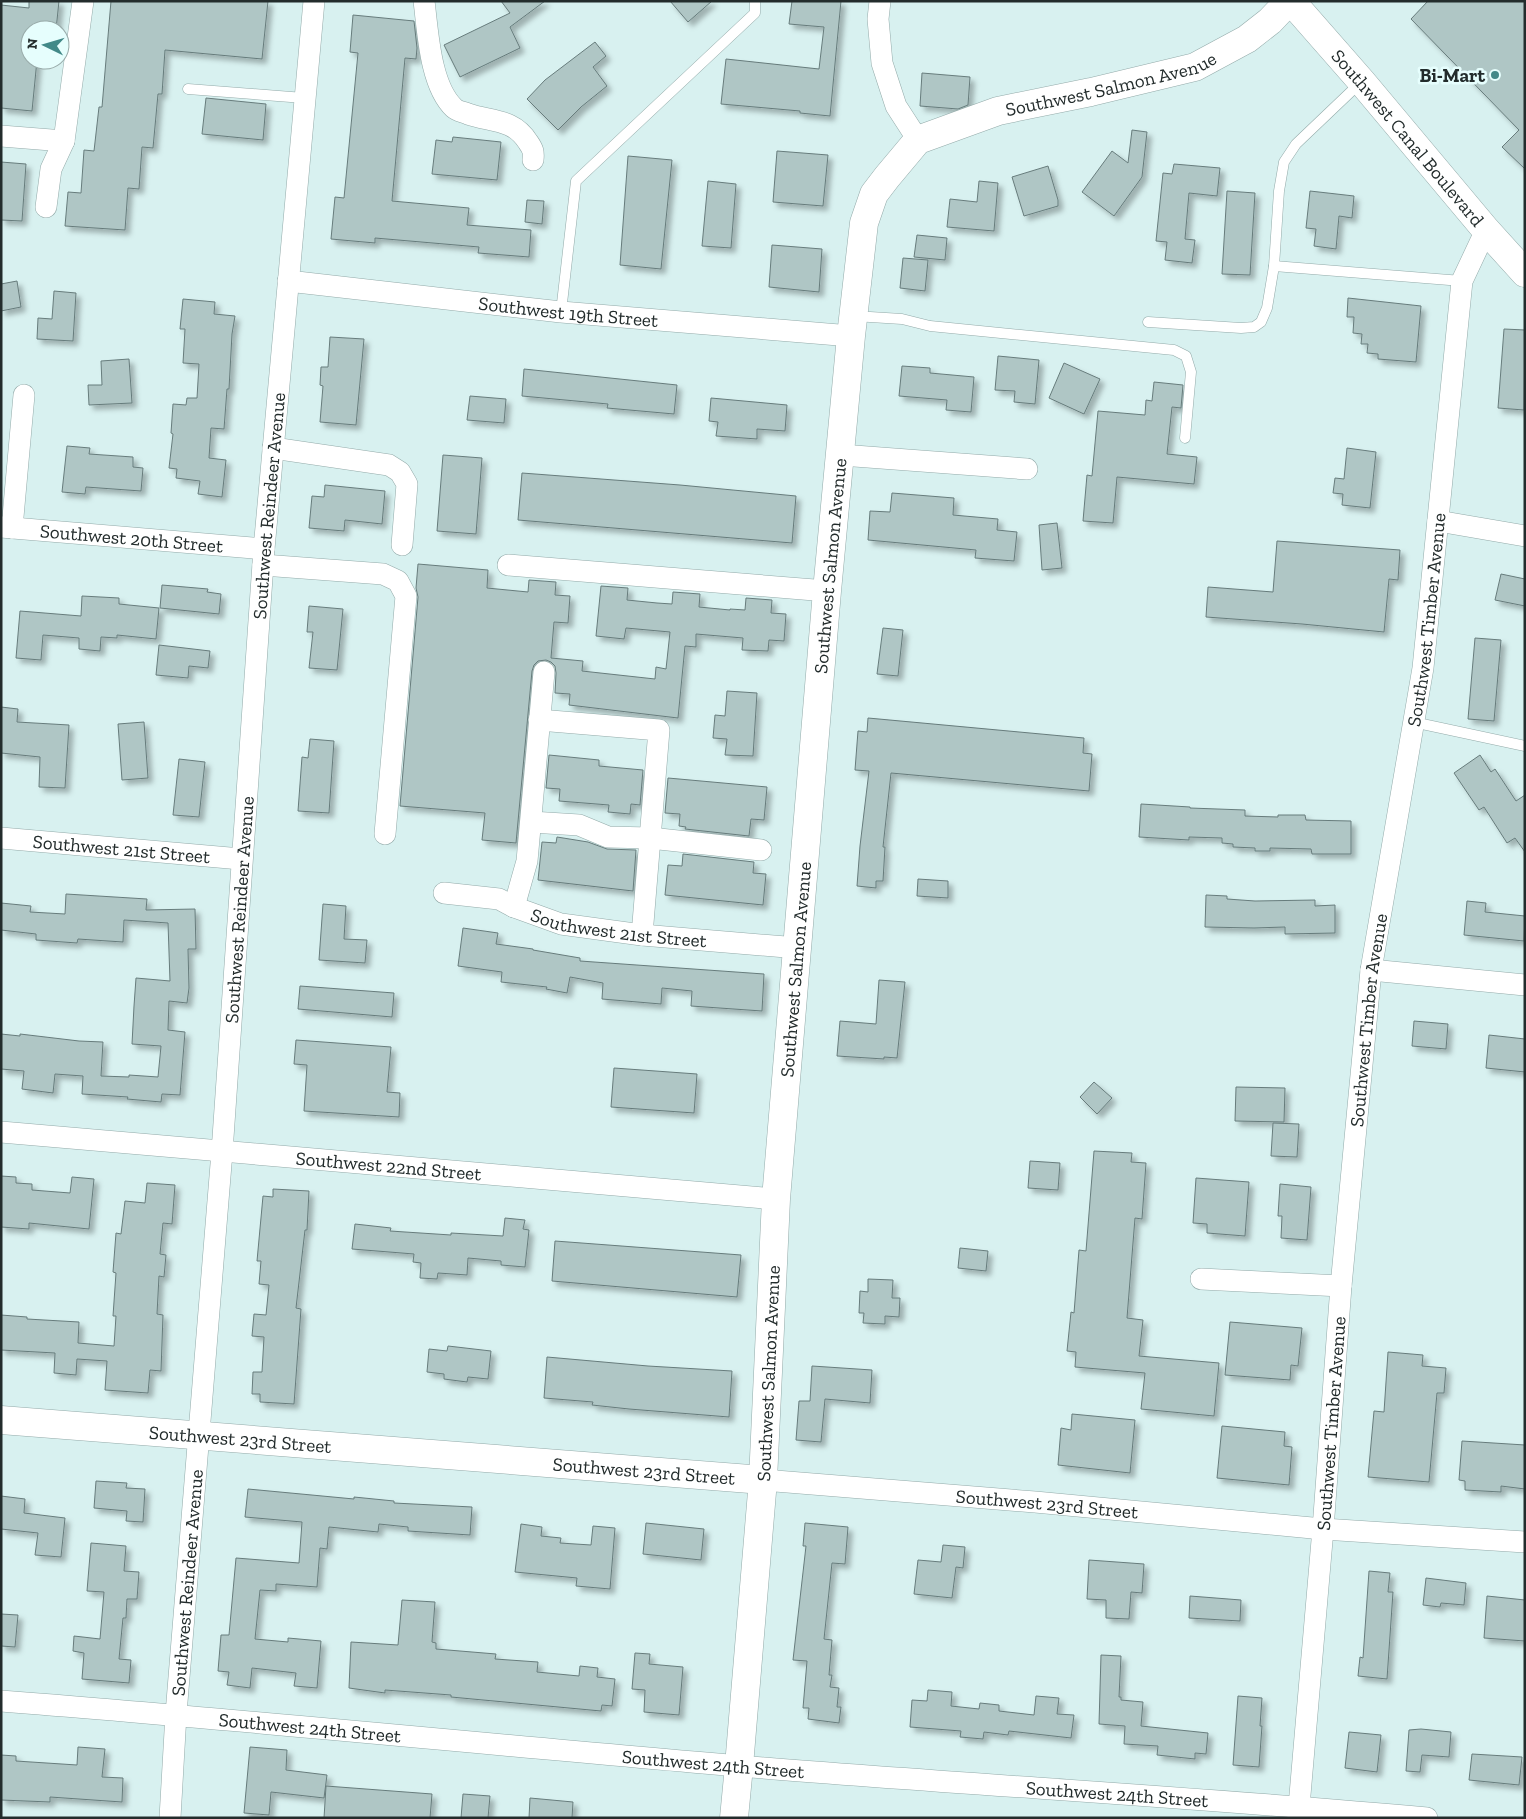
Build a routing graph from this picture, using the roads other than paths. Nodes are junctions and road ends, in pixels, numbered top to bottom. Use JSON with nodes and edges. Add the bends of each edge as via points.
{"nodes":[{"id":1,"x":83,"y":1,"type":"edge"},
{"id":2,"x":314,"y":1,"type":"edge"},
{"id":3,"x":424,"y":1,"type":"edge"},
{"id":4,"x":755,"y":1,"type":"edge"},
{"id":5,"x":880,"y":1,"type":"edge"},
{"id":6,"x":1290,"y":1,"type":"edge"},
{"id":7,"x":1362,"y":82,"type":"junction"},
{"id":8,"x":188,"y":89,"type":"dead end"},
{"id":9,"x":304,"y":98,"type":"junction"},
{"id":10,"x":1,"y":136,"type":"edge"},
{"id":11,"x":64,"y":140,"type":"junction"},
{"id":12,"x":918,"y":140,"type":"junction"},
{"id":13,"x":534,"y":160,"type":"dead end"},
{"id":14,"x":46,"y":207,"type":"dead end"},
{"id":15,"x":1486,"y":230,"type":"junction"},
{"id":16,"x":1274,"y":266,"type":"junction"},
{"id":17,"x":1525,"y":273,"type":"edge"},
{"id":18,"x":288,"y":281,"type":"junction"},
{"id":19,"x":1462,"y":281,"type":"junction"},
{"id":20,"x":561,"y":312,"type":"junction"},
{"id":21,"x":1148,"y":322,"type":"dead end"},
{"id":22,"x":852,"y":326,"type":"junction"},
{"id":23,"x":24,"y":396,"type":"dead end"},
{"id":24,"x":1185,"y":438,"type":"dead end"},
{"id":25,"x":273,"y":448,"type":"junction"},
{"id":26,"x":841,"y":455,"type":"junction"},
{"id":27,"x":1027,"y":469,"type":"dead end"},
{"id":28,"x":1438,"y":521,"type":"junction"},
{"id":29,"x":7,"y":528,"type":"edge"},
{"id":30,"x":1525,"y":536,"type":"edge"},
{"id":31,"x":402,"y":545,"type":"dead end"},
{"id":32,"x":263,"y":557,"type":"junction"},
{"id":33,"x":508,"y":565,"type":"dead end"},
{"id":34,"x":827,"y":591,"type":"junction"},
{"id":35,"x":544,"y":672,"type":"dead end"},
{"id":36,"x":540,"y":720,"type":"junction"},
{"id":37,"x":1413,"y":722,"type":"junction"},
{"id":38,"x":1524,"y":747,"type":"edge"},
{"id":39,"x":531,"y":822,"type":"junction"},
{"id":40,"x":385,"y":834,"type":"dead end"},
{"id":41,"x":1,"y":838,"type":"edge"},
{"id":42,"x":650,"y":838,"type":"junction"},
{"id":43,"x":760,"y":850,"type":"dead end"},
{"id":44,"x":242,"y":859,"type":"junction"},
{"id":45,"x":444,"y":893,"type":"dead end"},
{"id":46,"x":514,"y":908,"type":"junction"},
{"id":47,"x":642,"y":935,"type":"junction"},
{"id":48,"x":798,"y":948,"type":"junction"},
{"id":49,"x":1371,"y":970,"type":"junction"},
{"id":50,"x":1525,"y":985,"type":"edge"},
{"id":51,"x":1,"y":1132,"type":"edge"},
{"id":52,"x":222,"y":1152,"type":"junction"},
{"id":53,"x":776,"y":1200,"type":"junction"},
{"id":54,"x":1201,"y":1279,"type":"dead end"},
{"id":55,"x":1341,"y":1286,"type":"junction"},
{"id":56,"x":1,"y":1420,"type":"edge"},
{"id":57,"x":199,"y":1436,"type":"junction"},
{"id":58,"x":763,"y":1480,"type":"junction"},
{"id":59,"x":1323,"y":1529,"type":"junction"},
{"id":60,"x":1525,"y":1542,"type":"edge"},
{"id":61,"x":1,"y":1701,"type":"edge"},
{"id":62,"x":176,"y":1714,"type":"junction"},
{"id":63,"x":739,"y":1766,"type":"junction"},
{"id":64,"x":1299,"y":1812,"type":"edge"},
{"id":65,"x":170,"y":1818,"type":"edge"},
{"id":66,"x":734,"y":1818,"type":"edge"},
{"id":67,"x":1427,"y":1818,"type":"edge"}],
"edges":[{"from":1,"to":11,"type":"street"},
{"from":2,"to":9,"type":"street","name":"Southwest Reindeer Avenue"},
{"from":3,"to":13,"type":"street","via":[[430,50],[441,91],[455,109],[507,123],[524,136],[534,152]]},
{"from":4,"to":20,"type":"lane","via":[[754,13],[576,181]]},
{"from":5,"to":12,"type":"street","via":[[878,19],[882,63],[896,106]]},
{"from":6,"to":7,"type":"main road","name":"Southwest Canal Boulevard"},
{"from":6,"to":12,"type":"main road","name":"Southwest Salmon Avenue","via":[[1247,39],[1196,68],[998,111]]},
{"from":7,"to":15,"type":"main road","name":"Southwest Canal Boulevard"},
{"from":7,"to":16,"type":"lane","via":[[1296,144],[1284,162]]},
{"from":8,"to":9,"type":"lane"},
{"from":9,"to":18,"type":"street","name":"Southwest Reindeer Avenue"},
{"from":10,"to":11,"type":"street"},
{"from":11,"to":14,"type":"street","via":[[51,169]]},
{"from":12,"to":22,"type":"main road","name":"Southwest Salmon Avenue","via":[[874,194],[864,223]]},
{"from":15,"to":17,"type":"main road","name":"Southwest Canal Boulevard"},
{"from":15,"to":19,"type":"street","name":"Southwest Timber Avenue"},
{"from":16,"to":19,"type":"lane"},
{"from":16,"to":21,"type":"lane","via":[[1267,308],[1261,322],[1254,326]]},
{"from":18,"to":20,"type":"street","name":"Southwest 19th Street"},
{"from":18,"to":25,"type":"street","name":"Southwest Reindeer Avenue"},
{"from":19,"to":28,"type":"street","name":"Southwest Timber Avenue"},
{"from":20,"to":22,"type":"street","name":"Southwest 19th Street"},
{"from":22,"to":24,"type":"lane","via":[[902,319],[930,326],[1174,350],[1186,356],[1192,372]]},
{"from":22,"to":26,"type":"main road","name":"Southwest Salmon Avenue"},
{"from":23,"to":29,"type":"street"},
{"from":25,"to":31,"type":"street","via":[[389,465],[400,472],[408,484]]},
{"from":25,"to":32,"type":"street","name":"Southwest Reindeer Avenue"},
{"from":26,"to":27,"type":"street"},
{"from":26,"to":34,"type":"main road","name":"Southwest Salmon Avenue"},
{"from":28,"to":30,"type":"street"},
{"from":28,"to":37,"type":"street","name":"Southwest Timber Avenue","via":[[1423,668]]},
{"from":29,"to":32,"type":"street","name":"Southwest 20th Street"},
{"from":32,"to":40,"type":"street","name":"Southwest 20th Street","via":[[383,574],[398,581],[406,596]]},
{"from":32,"to":44,"type":"street","name":"Southwest Reindeer Avenue"},
{"from":33,"to":34,"type":"street"},
{"from":34,"to":48,"type":"main road","name":"Southwest Salmon Avenue"},
{"from":35,"to":36,"type":"street"},
{"from":36,"to":39,"type":"street"},
{"from":36,"to":42,"type":"street","via":[[659,730]]},
{"from":37,"to":38,"type":"lane"},
{"from":37,"to":49,"type":"street","name":"Southwest Timber Avenue"},
{"from":39,"to":42,"type":"street","via":[[579,825],[608,837]]},
{"from":39,"to":46,"type":"street","via":[[527,861]]},
{"from":41,"to":44,"type":"street","name":"Southwest 21st Street"},
{"from":42,"to":43,"type":"street"},
{"from":42,"to":47,"type":"street"},
{"from":44,"to":52,"type":"street","name":"Southwest Reindeer Avenue"},
{"from":45,"to":46,"type":"street","name":"Southwest 21st Street","via":[[499,899]]},
{"from":46,"to":47,"type":"street","name":"Southwest 21st Street","via":[[562,924]]},
{"from":47,"to":48,"type":"street","name":"Southwest 21st Street"},
{"from":48,"to":53,"type":"main road","name":"Southwest Salmon Avenue"},
{"from":49,"to":50,"type":"street"},
{"from":49,"to":55,"type":"street","name":"Southwest Timber Avenue"},
{"from":51,"to":52,"type":"street","name":"Southwest 22nd Street"},
{"from":52,"to":53,"type":"street","name":"Southwest 22nd Street"},
{"from":52,"to":57,"type":"street","name":"Southwest Reindeer Avenue"},
{"from":53,"to":58,"type":"main road","name":"Southwest Salmon Avenue"},
{"from":54,"to":55,"type":"street"},
{"from":55,"to":59,"type":"street","name":"Southwest Timber Avenue"},
{"from":56,"to":57,"type":"main road","name":"Southwest 23rd Street"},
{"from":57,"to":58,"type":"main road","name":"Southwest 23rd Street"},
{"from":57,"to":62,"type":"street","name":"Southwest Reindeer Avenue"},
{"from":58,"to":59,"type":"street","name":"Southwest 23rd Street"},
{"from":58,"to":63,"type":"main road","name":"Southwest Salmon Avenue"},
{"from":59,"to":60,"type":"street","name":"Southwest 23rd Street"},
{"from":59,"to":64,"type":"street","name":"Southwest Timber Avenue"},
{"from":61,"to":62,"type":"street","name":"Southwest 24th Street"},
{"from":62,"to":63,"type":"street","name":"Southwest 24th Street"},
{"from":62,"to":65,"type":"street","name":"Southwest Reindeer Avenue"},
{"from":63,"to":64,"type":"street","name":"Southwest 24th Street"},
{"from":63,"to":66,"type":"main road","name":"Southwest Salmon Avenue"},
{"from":64,"to":67,"type":"street","name":"Southwest 24th Street"}]}
